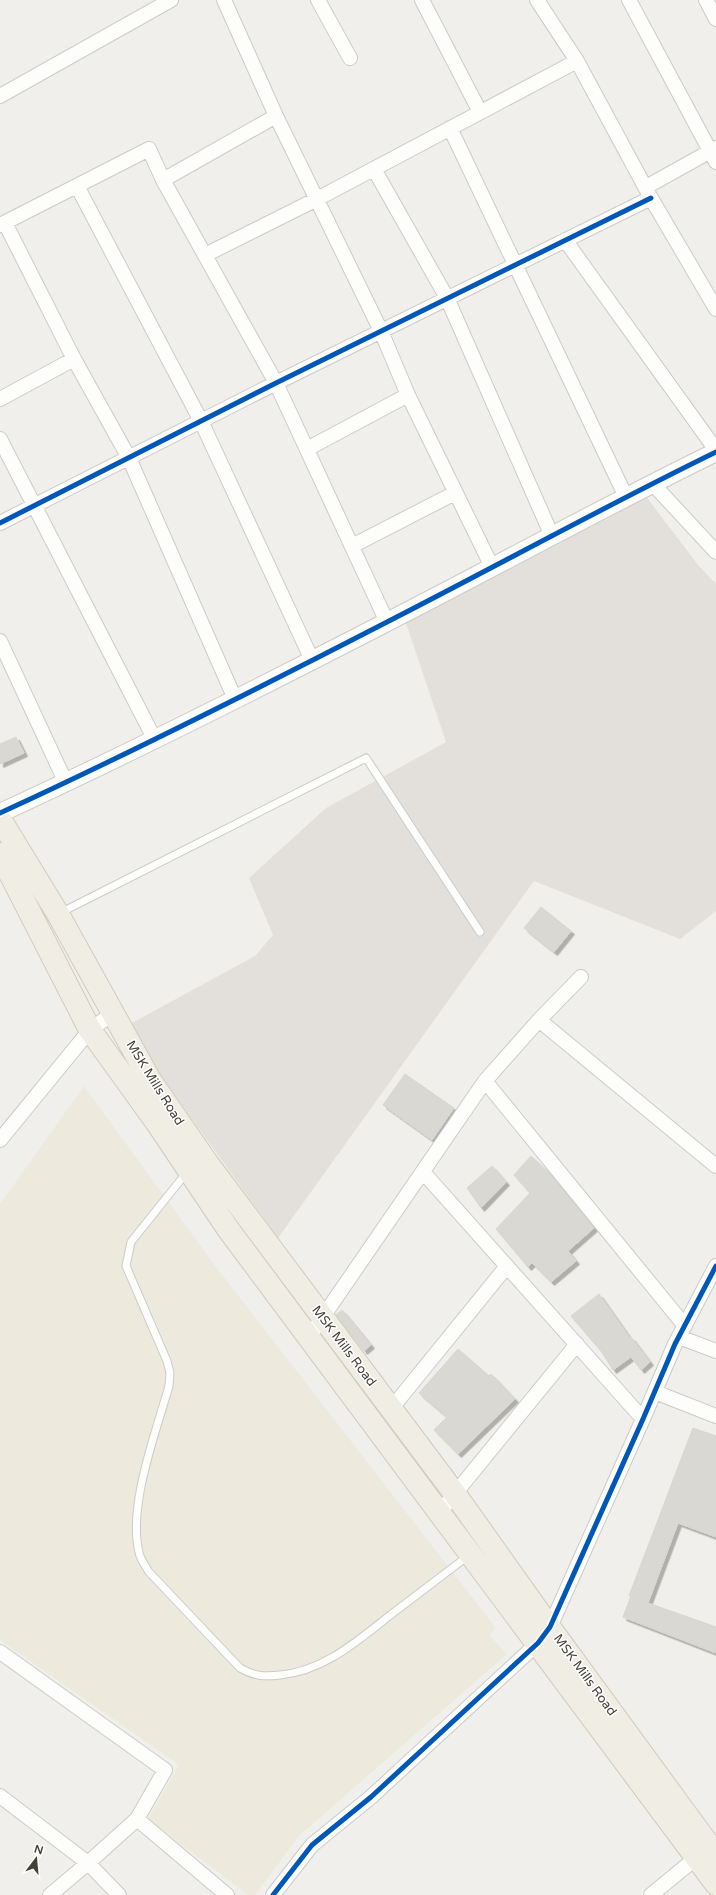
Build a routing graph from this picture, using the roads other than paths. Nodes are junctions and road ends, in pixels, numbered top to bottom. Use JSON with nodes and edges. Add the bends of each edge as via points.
{"nodes":[{"id":1,"x":171,"y":0,"type":"edge"},
{"id":2,"x":224,"y":0,"type":"edge"},
{"id":3,"x":318,"y":0,"type":"edge"},
{"id":4,"x":422,"y":0,"type":"edge"},
{"id":5,"x":538,"y":0,"type":"edge"},
{"id":6,"x":629,"y":0,"type":"edge"},
{"id":7,"x":706,"y":0,"type":"edge"},
{"id":8,"x":716,"y":19,"type":"edge"},
{"id":9,"x":350,"y":58,"type":"dead end"},
{"id":10,"x":576,"y":61,"type":"junction"},
{"id":11,"x":0,"y":96,"type":"edge"},
{"id":12,"x":480,"y":112,"type":"junction"},
{"id":13,"x":276,"y":116,"type":"junction"},
{"id":14,"x":450,"y":128,"type":"junction"},
{"id":15,"x":714,"y":154,"type":"edge"},
{"id":16,"x":374,"y":169,"type":"junction"},
{"id":17,"x":163,"y":180,"type":"junction"},
{"id":18,"x":77,"y":186,"type":"junction"},
{"id":19,"x":649,"y":193,"type":"junction"},
{"id":20,"x":317,"y":199,"type":"junction"},
{"id":21,"x":2,"y":224,"type":"edge"},
{"id":22,"x":564,"y":240,"type":"junction"},
{"id":23,"x":205,"y":254,"type":"junction"},
{"id":24,"x":516,"y":264,"type":"junction"},
{"id":25,"x":447,"y":298,"type":"junction"},
{"id":26,"x":716,"y":309,"type":"edge"},
{"id":27,"x":381,"y":331,"type":"junction"},
{"id":28,"x":74,"y":359,"type":"junction"},
{"id":29,"x":276,"y":383,"type":"junction"},
{"id":30,"x":408,"y":396,"type":"junction"},
{"id":31,"x":0,"y":399,"type":"edge"},
{"id":32,"x":201,"y":421,"type":"junction"},
{"id":33,"x":0,"y":439,"type":"edge"},
{"id":34,"x":307,"y":449,"type":"junction"},
{"id":35,"x":716,"y":451,"type":"edge"},
{"id":36,"x":129,"y":458,"type":"junction"},
{"id":37,"x":652,"y":483,"type":"junction"},
{"id":38,"x":456,"y":493,"type":"junction"},
{"id":39,"x":626,"y":496,"type":"junction"},
{"id":40,"x":34,"y":506,"type":"junction"},
{"id":41,"x":0,"y":523,"type":"edge"},
{"id":42,"x":552,"y":536,"type":"junction"},
{"id":43,"x":352,"y":546,"type":"junction"},
{"id":44,"x":716,"y":552,"type":"edge"},
{"id":45,"x":492,"y":567,"type":"junction"},
{"id":46,"x":387,"y":622,"type":"junction"},
{"id":47,"x":0,"y":641,"type":"edge"},
{"id":48,"x":312,"y":660,"type":"junction"},
{"id":49,"x":235,"y":699,"type":"junction"},
{"id":50,"x":155,"y":740,"type":"junction"},
{"id":51,"x":66,"y":782,"type":"junction"},
{"id":52,"x":0,"y":813,"type":"edge"},
{"id":53,"x":0,"y":819,"type":"edge"},
{"id":54,"x":2,"y":867,"type":"edge"},
{"id":55,"x":58,"y":914,"type":"junction"},
{"id":56,"x":480,"y":932,"type":"dead end"},
{"id":57,"x":581,"y":977,"type":"dead end"},
{"id":58,"x":113,"y":1013,"type":"junction"},
{"id":59,"x":539,"y":1020,"type":"junction"},
{"id":60,"x":90,"y":1030,"type":"junction"},
{"id":61,"x":485,"y":1081,"type":"junction"},
{"id":62,"x":0,"y":1140,"type":"edge"},
{"id":63,"x":716,"y":1166,"type":"edge"},
{"id":64,"x":189,"y":1171,"type":"junction"},
{"id":65,"x":423,"y":1172,"type":"junction"},
{"id":66,"x":507,"y":1266,"type":"junction"},
{"id":67,"x":716,"y":1266,"type":"edge"},
{"id":68,"x":323,"y":1318,"type":"junction"},
{"id":69,"x":682,"y":1332,"type":"junction"},
{"id":70,"x":309,"y":1337,"type":"junction"},
{"id":71,"x":577,"y":1344,"type":"junction"},
{"id":72,"x":716,"y":1351,"type":"edge"},
{"id":73,"x":655,"y":1392,"type":"junction"},
{"id":74,"x":391,"y":1409,"type":"junction"},
{"id":75,"x":716,"y":1416,"type":"edge"},
{"id":76,"x":643,"y":1419,"type":"junction"},
{"id":77,"x":455,"y":1494,"type":"junction"},
{"id":78,"x":440,"y":1512,"type":"junction"},
{"id":79,"x":471,"y":1553,"type":"junction"},
{"id":80,"x":544,"y":1635,"type":"junction"},
{"id":81,"x":0,"y":1652,"type":"edge"},
{"id":82,"x":0,"y":1796,"type":"edge"},
{"id":83,"x":136,"y":1819,"type":"junction"},
{"id":84,"x":706,"y":1857,"type":"edge"},
{"id":85,"x":88,"y":1863,"type":"junction"},
{"id":86,"x":716,"y":1884,"type":"edge"},
{"id":87,"x":50,"y":1895,"type":"edge"},
{"id":88,"x":119,"y":1895,"type":"edge"},
{"id":89,"x":227,"y":1895,"type":"edge"},
{"id":90,"x":273,"y":1895,"type":"edge"},
{"id":91,"x":651,"y":1895,"type":"edge"}],
"edges":[{"from":1,"to":11,"type":"street"},
{"from":2,"to":13,"type":"street"},
{"from":3,"to":9,"type":"street"},
{"from":4,"to":12,"type":"street"},
{"from":5,"to":10,"type":"street"},
{"from":6,"to":15,"type":"street"},
{"from":7,"to":8,"type":"street"},
{"from":10,"to":12,"type":"street"},
{"from":10,"to":19,"type":"street"},
{"from":12,"to":14,"type":"street"},
{"from":13,"to":17,"type":"street"},
{"from":13,"to":20,"type":"street"},
{"from":14,"to":16,"type":"street"},
{"from":14,"to":24,"type":"street"},
{"from":15,"to":19,"type":"street"},
{"from":16,"to":20,"type":"street"},
{"from":16,"to":25,"type":"street"},
{"from":17,"to":18,"type":"street","via":[[149,149]]},
{"from":17,"to":23,"type":"street"},
{"from":18,"to":21,"type":"street"},
{"from":18,"to":32,"type":"street"},
{"from":19,"to":22,"type":"street"},
{"from":19,"to":26,"type":"street"},
{"from":20,"to":23,"type":"street"},
{"from":20,"to":27,"type":"street"},
{"from":21,"to":28,"type":"street"},
{"from":22,"to":24,"type":"street"},
{"from":22,"to":35,"type":"street"},
{"from":23,"to":29,"type":"street"},
{"from":24,"to":25,"type":"street"},
{"from":24,"to":39,"type":"street"},
{"from":25,"to":27,"type":"street"},
{"from":25,"to":42,"type":"street"},
{"from":27,"to":29,"type":"street"},
{"from":27,"to":30,"type":"street"},
{"from":28,"to":31,"type":"street"},
{"from":28,"to":36,"type":"street"},
{"from":29,"to":32,"type":"street"},
{"from":29,"to":34,"type":"street"},
{"from":30,"to":34,"type":"street"},
{"from":30,"to":38,"type":"street"},
{"from":32,"to":36,"type":"street"},
{"from":32,"to":48,"type":"street"},
{"from":33,"to":40,"type":"street"},
{"from":34,"to":43,"type":"street"},
{"from":35,"to":37,"type":"street"},
{"from":36,"to":40,"type":"street"},
{"from":36,"to":49,"type":"street"},
{"from":37,"to":39,"type":"street"},
{"from":37,"to":44,"type":"street"},
{"from":38,"to":43,"type":"street"},
{"from":38,"to":45,"type":"street"},
{"from":39,"to":42,"type":"street"},
{"from":40,"to":41,"type":"street"},
{"from":40,"to":50,"type":"street"},
{"from":42,"to":45,"type":"street"},
{"from":43,"to":46,"type":"street"},
{"from":45,"to":46,"type":"street"},
{"from":46,"to":48,"type":"street"},
{"from":47,"to":51,"type":"street"},
{"from":48,"to":49,"type":"street"},
{"from":49,"to":50,"type":"street"},
{"from":50,"to":51,"type":"street"},
{"from":51,"to":52,"type":"street"},
{"from":53,"to":55,"type":"main road","name":"MSK Mills Road"},
{"from":54,"to":60,"type":"main road","name":"MSK Mills Road"},
{"from":55,"to":56,"type":"lane","via":[[366,758]]},
{"from":55,"to":58,"type":"main road","name":"MSK Mills Road"},
{"from":57,"to":59,"type":"street"},
{"from":58,"to":60,"type":"street"},
{"from":58,"to":68,"type":"main road","name":"MSK Mills Road","via":[[155,1086],[208,1164]]},
{"from":59,"to":61,"type":"street"},
{"from":59,"to":63,"type":"street"},
{"from":60,"to":62,"type":"street"},
{"from":60,"to":64,"type":"main road","name":"MSK Mills Road"},
{"from":61,"to":65,"type":"street"},
{"from":61,"to":69,"type":"street"},
{"from":64,"to":70,"type":"main road","name":"MSK Mills Road","via":[[228,1229]]},
{"from":64,"to":79,"type":"lane","via":[[131,1242],[127,1254],[126,1266],[170,1373],[169,1386],[137,1503],[136,1538],[140,1557],[149,1572],[240,1668],[262,1677],[297,1674],[314,1668],[343,1651]]},
{"from":65,"to":66,"type":"street"},
{"from":65,"to":68,"type":"street"},
{"from":66,"to":71,"type":"street"},
{"from":66,"to":74,"type":"street"},
{"from":67,"to":69,"type":"street"},
{"from":68,"to":70,"type":"street"},
{"from":68,"to":74,"type":"main road","name":"MSK Mills Road"},
{"from":69,"to":72,"type":"street"},
{"from":69,"to":73,"type":"street"},
{"from":70,"to":78,"type":"main road","name":"MSK Mills Road"},
{"from":71,"to":76,"type":"street"},
{"from":71,"to":77,"type":"street"},
{"from":73,"to":75,"type":"street"},
{"from":73,"to":76,"type":"street"},
{"from":74,"to":77,"type":"main road","name":"MSK Mills Road"},
{"from":76,"to":80,"type":"street"},
{"from":77,"to":78,"type":"street"},
{"from":77,"to":80,"type":"main road","name":"MSK Mills Road"},
{"from":78,"to":79,"type":"main road","name":"MSK Mills Road"},
{"from":79,"to":80,"type":"main road","name":"MSK Mills Road"},
{"from":80,"to":84,"type":"main road","name":"MSK Mills Road"},
{"from":80,"to":90,"type":"street","via":[[371,1797],[312,1845]]},
{"from":81,"to":83,"type":"street","via":[[165,1770]]},
{"from":82,"to":85,"type":"street"},
{"from":83,"to":85,"type":"street"},
{"from":83,"to":89,"type":"street"},
{"from":84,"to":86,"type":"main road","name":"MSK Mills Road"},
{"from":84,"to":91,"type":"street"},
{"from":85,"to":87,"type":"street"},
{"from":85,"to":88,"type":"street"}]}
